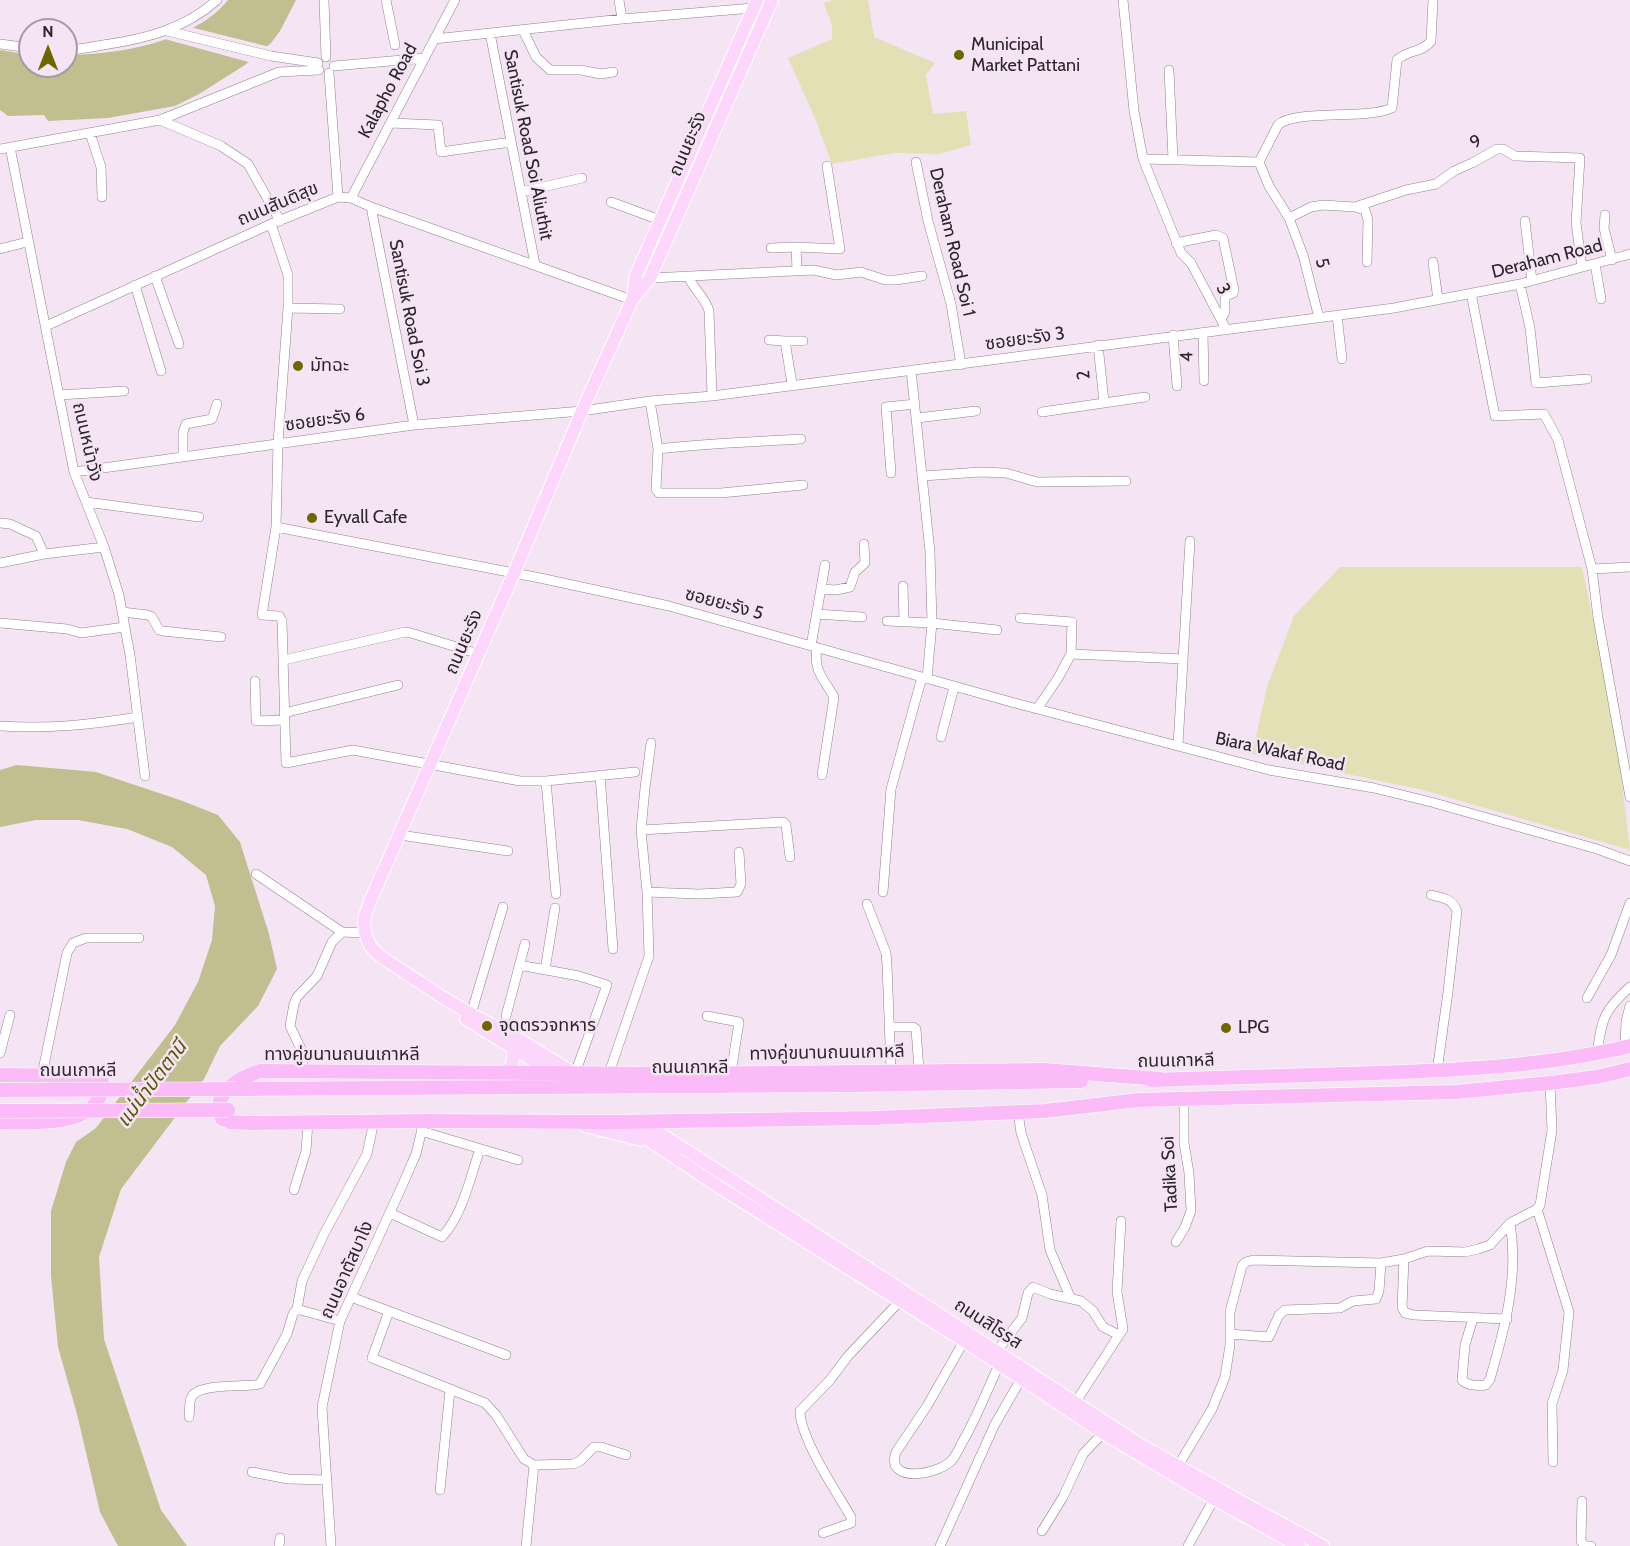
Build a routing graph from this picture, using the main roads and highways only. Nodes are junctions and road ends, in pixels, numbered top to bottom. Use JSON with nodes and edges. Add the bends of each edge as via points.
{"nodes":[{"id":1,"x":772,"y":0,"type":"edge"},
{"id":2,"x":755,"y":4,"type":"edge"},
{"id":3,"x":710,"y":122,"type":"junction"},
{"id":4,"x":632,"y":300,"type":"junction"},
{"id":5,"x":418,"y":981,"type":"junction"},
{"id":6,"x":1628,"y":1047,"type":"edge"},
{"id":7,"x":512,"y":1048,"type":"junction"},
{"id":8,"x":1630,"y":1069,"type":"edge"},
{"id":9,"x":576,"y":1071,"type":"junction"},
{"id":10,"x":1404,"y":1072,"type":"junction"},
{"id":11,"x":502,"y":1073,"type":"junction"},
{"id":12,"x":553,"y":1074,"type":"junction"},
{"id":13,"x":0,"y":1075,"type":"edge"},
{"id":14,"x":1242,"y":1078,"type":"junction"},
{"id":15,"x":1160,"y":1079,"type":"junction"},
{"id":16,"x":237,"y":1089,"type":"junction"},
{"id":17,"x":0,"y":1090,"type":"edge"},
{"id":18,"x":1404,"y":1093,"type":"junction"},
{"id":19,"x":1264,"y":1098,"type":"junction"},
{"id":20,"x":228,"y":1110,"type":"dead end"},
{"id":21,"x":0,"y":1111,"type":"edge"},
{"id":22,"x":694,"y":1119,"type":"junction"},
{"id":23,"x":620,"y":1121,"type":"junction"},
{"id":24,"x":641,"y":1121,"type":"junction"},
{"id":25,"x":0,"y":1122,"type":"edge"},
{"id":26,"x":569,"y":1122,"type":"junction"},
{"id":27,"x":656,"y":1145,"type":"junction"},
{"id":28,"x":683,"y":1149,"type":"junction"},
{"id":29,"x":1299,"y":1546,"type":"edge"},
{"id":30,"x":1323,"y":1546,"type":"edge"}],
"edges":[{"from":1,"to":3,"type":"main road","name":"ถนนยะรัง"},
{"from":2,"to":3,"type":"main road","name":"ถนนยะรัง"},
{"from":3,"to":4,"type":"main road","name":"ถนนยะรัง","via":[[660,220],[636,275]]},
{"from":3,"to":4,"type":"main road","name":"ถนนยะรัง","via":[[650,278]]},
{"from":4,"to":5,"type":"main road","name":"ถนนยะรัง","via":[[364,919],[370,946]]},
{"from":5,"to":7,"type":"main road","via":[[441,1003]]},
{"from":5,"to":9,"type":"main road"},
{"from":6,"to":10,"type":"highway","name":"ถนนเกาหลี","via":[[1555,1060]]},
{"from":7,"to":11,"type":"main road","via":[[514,1060]]},
{"from":7,"to":12,"type":"main road"},
{"from":8,"to":18,"type":"highway","via":[[1550,1083]]},
{"from":9,"to":12,"type":"highway","name":"ทางคู่ขนานถนนเกาหลี"},
{"from":9,"to":15,"type":"highway","name":"ทางคู่ขนานถนนเกาหลี","via":[[609,1074],[1045,1070]]},
{"from":10,"to":14,"type":"highway","name":"ถนนเกาหลี"},
{"from":10,"to":18,"type":"highway"},
{"from":11,"to":12,"type":"highway","name":"ทางคู่ขนานถนนเกาหลี"},
{"from":11,"to":16,"type":"highway","via":[[450,1080]]},
{"from":11,"to":26,"type":"highway","name":"ทางคู่ขนานถนนเกาหลี","via":[[260,1071],[230,1085],[218,1111],[222,1119],[230,1122],[374,1121],[422,1126]]},
{"from":13,"to":25,"type":"highway","via":[[93,1076],[102,1082],[98,1101],[77,1118]]},
{"from":14,"to":15,"type":"highway","name":"ถนนเกาหลี"},
{"from":14,"to":19,"type":"highway"},
{"from":15,"to":16,"type":"highway","name":"ถนนเกาหลี"},
{"from":16,"to":17,"type":"highway","name":"ถนนเกาหลี","bridge":true},
{"from":18,"to":19,"type":"highway"},
{"from":19,"to":22,"type":"highway","name":"ทางคู่ขนานถนนเกาหลี","via":[[1139,1100],[1046,1111],[873,1118]]},
{"from":20,"to":21,"type":"highway","bridge":true},
{"from":22,"to":24,"type":"highway","name":"ทางคู่ขนานถนนเกาหลี"},
{"from":22,"to":28,"type":"main road","via":[[677,1130]]},
{"from":23,"to":24,"type":"highway","name":"ทางคู่ขนานถนนเกาหลี"},
{"from":23,"to":26,"type":"highway","name":"ทางคู่ขนานถนนเกาหลี"},
{"from":23,"to":27,"type":"main road","name":"ถนนสิโรรส"},
{"from":24,"to":28,"type":"main road","name":"ถนนสิโรรส"},
{"from":26,"to":27,"type":"main road"},
{"from":27,"to":29,"type":"main road","name":"ถนนสิโรรส","via":[[1103,1433]]},
{"from":28,"to":30,"type":"main road","name":"ถนนสิโรรส","via":[[1075,1403],[1178,1466]]}]}
